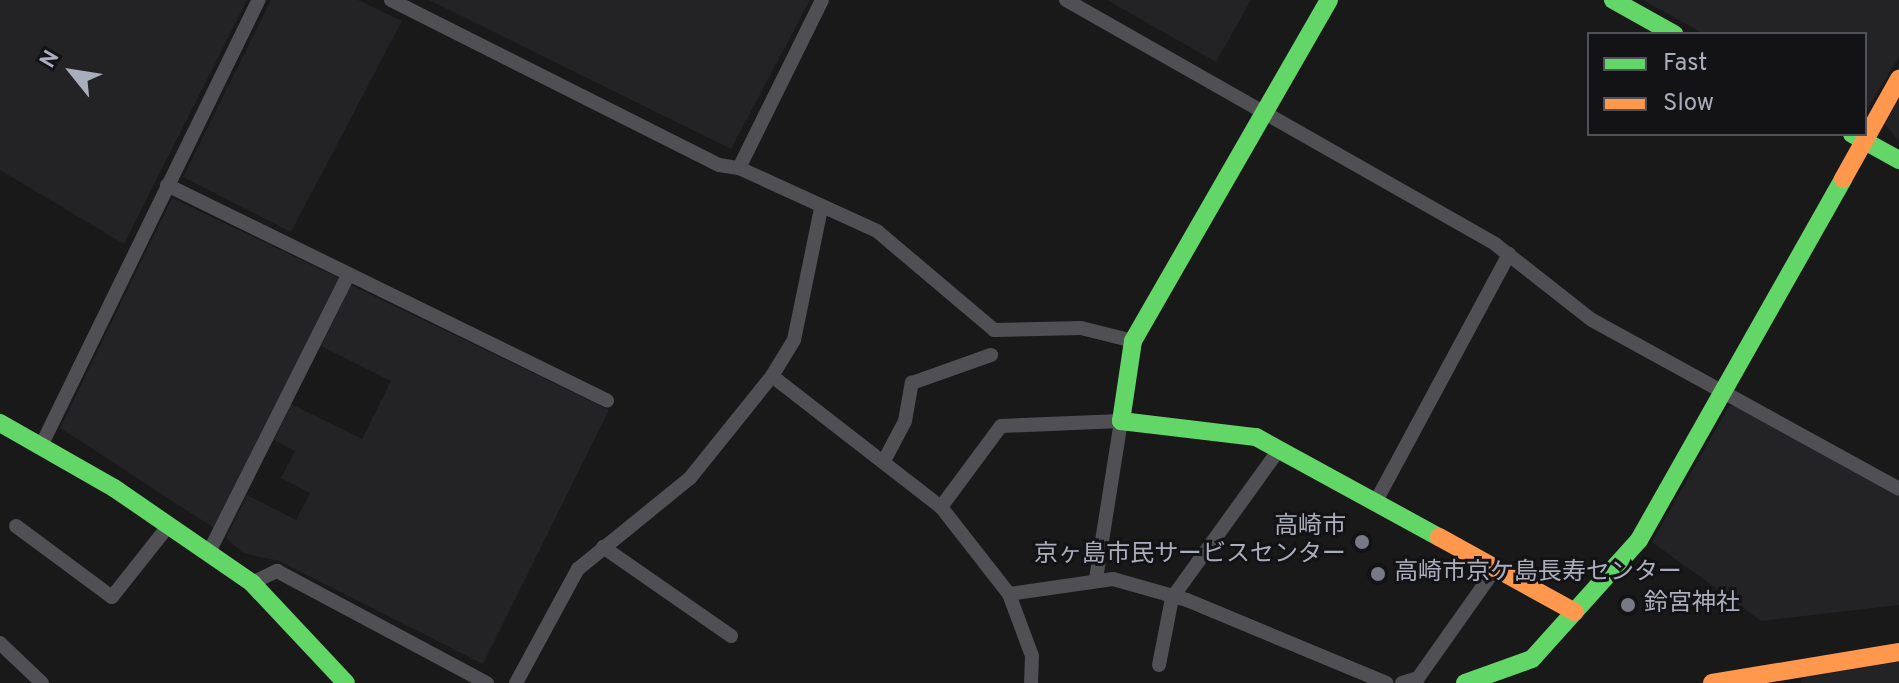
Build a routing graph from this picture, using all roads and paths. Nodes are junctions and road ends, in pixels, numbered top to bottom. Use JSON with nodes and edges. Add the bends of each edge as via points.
{"nodes":[{"id":1,"x":259,"y":0,"type":"edge"},
{"id":2,"x":391,"y":0,"type":"edge"},
{"id":3,"x":822,"y":0,"type":"edge"},
{"id":4,"x":1066,"y":0,"type":"edge"},
{"id":5,"x":1329,"y":0,"type":"edge"},
{"id":6,"x":1613,"y":0,"type":"edge"},
{"id":7,"x":1670,"y":32,"type":"edge"},
{"id":8,"x":1899,"y":79,"type":"edge"},
{"id":9,"x":1269,"y":109,"type":"junction"},
{"id":10,"x":1867,"y":125,"type":"edge"},
{"id":11,"x":1858,"y":138,"type":"edge"},
{"id":12,"x":1899,"y":160,"type":"edge"},
{"id":13,"x":739,"y":168,"type":"junction"},
{"id":14,"x":167,"y":185,"type":"junction"},
{"id":15,"x":821,"y":209,"type":"junction"},
{"id":16,"x":1509,"y":254,"type":"junction"},
{"id":17,"x":349,"y":274,"type":"junction"},
{"id":18,"x":1133,"y":341,"type":"junction"},
{"id":19,"x":991,"y":355,"type":"dead end"},
{"id":20,"x":772,"y":376,"type":"junction"},
{"id":21,"x":1725,"y":390,"type":"junction"},
{"id":22,"x":607,"y":401,"type":"dead end"},
{"id":23,"x":1121,"y":421,"type":"junction"},
{"id":24,"x":0,"y":423,"type":"edge"},
{"id":25,"x":42,"y":444,"type":"junction"},
{"id":26,"x":1278,"y":451,"type":"junction"},
{"id":27,"x":884,"y":461,"type":"junction"},
{"id":28,"x":1899,"y":489,"type":"edge"},
{"id":29,"x":1375,"y":503,"type":"junction"},
{"id":30,"x":941,"y":507,"type":"junction"},
{"id":31,"x":169,"y":525,"type":"junction"},
{"id":32,"x":16,"y":526,"type":"dead end"},
{"id":33,"x":603,"y":547,"type":"junction"},
{"id":34,"x":209,"y":552,"type":"junction"},
{"id":35,"x":1496,"y":568,"type":"junction"},
{"id":36,"x":1096,"y":579,"type":"junction"},
{"id":37,"x":252,"y":583,"type":"junction"},
{"id":38,"x":1009,"y":594,"type":"junction"},
{"id":39,"x":1172,"y":598,"type":"junction"},
{"id":40,"x":1575,"y":612,"type":"junction"},
{"id":41,"x":731,"y":636,"type":"dead end"},
{"id":42,"x":0,"y":643,"type":"edge"},
{"id":43,"x":1899,"y":652,"type":"edge"},
{"id":44,"x":1159,"y":665,"type":"dead end"},
{"id":45,"x":1779,"y":680,"type":"edge"},
{"id":46,"x":42,"y":683,"type":"edge"},
{"id":47,"x":346,"y":683,"type":"edge"},
{"id":48,"x":487,"y":683,"type":"edge"},
{"id":49,"x":516,"y":683,"type":"edge"},
{"id":50,"x":1031,"y":683,"type":"edge"},
{"id":51,"x":1386,"y":683,"type":"edge"},
{"id":52,"x":1402,"y":683,"type":"edge"},
{"id":53,"x":1465,"y":683,"type":"edge"},
{"id":54,"x":1712,"y":683,"type":"edge"}],
"edges":[{"from":1,"to":14,"type":"street"},
{"from":2,"to":13,"type":"street","via":[[719,165]]},
{"from":3,"to":13,"type":"street"},
{"from":4,"to":9,"type":"street"},
{"from":5,"to":9,"type":"street"},
{"from":6,"to":7,"type":"street"},
{"from":8,"to":10,"type":"street"},
{"from":9,"to":16,"type":"street"},
{"from":9,"to":18,"type":"street"},
{"from":11,"to":12,"type":"street"},
{"from":11,"to":21,"type":"street"},
{"from":13,"to":15,"type":"street","via":[[803,194]]},
{"from":14,"to":17,"type":"street"},
{"from":14,"to":25,"type":"street"},
{"from":15,"to":18,"type":"street","via":[[877,231],[994,330],[1081,328]]},
{"from":15,"to":20,"type":"street","via":[[794,340]]},
{"from":16,"to":21,"type":"street","via":[[1592,320]]},
{"from":16,"to":29,"type":"street"},
{"from":17,"to":22,"type":"street"},
{"from":17,"to":34,"type":"street"},
{"from":18,"to":23,"type":"street"},
{"from":19,"to":27,"type":"street","via":[[912,383],[905,421]]},
{"from":20,"to":27,"type":"street"},
{"from":20,"to":33,"type":"street","via":[[690,478]]},
{"from":21,"to":28,"type":"street"},
{"from":21,"to":40,"type":"street","via":[[1639,540]]},
{"from":23,"to":26,"type":"street","via":[[1230,429]]},
{"from":23,"to":30,"type":"street","via":[[1001,426]]},
{"from":23,"to":36,"type":"street"},
{"from":24,"to":25,"type":"street"},
{"from":25,"to":31,"type":"street"},
{"from":26,"to":29,"type":"street"},
{"from":26,"to":39,"type":"street"},
{"from":27,"to":30,"type":"street"},
{"from":29,"to":35,"type":"street"},
{"from":30,"to":38,"type":"street"},
{"from":31,"to":32,"type":"street","via":[[112,597]]},
{"from":31,"to":34,"type":"street"},
{"from":33,"to":41,"type":"street"},
{"from":33,"to":49,"type":"street","via":[[578,569]]},
{"from":34,"to":37,"type":"street"},
{"from":35,"to":40,"type":"street"},
{"from":35,"to":52,"type":"street","via":[[1418,678]]},
{"from":36,"to":38,"type":"street"},
{"from":36,"to":39,"type":"street"},
{"from":37,"to":47,"type":"street"},
{"from":37,"to":48,"type":"street","via":[[277,571]]},
{"from":38,"to":50,"type":"street","via":[[1032,656]]},
{"from":39,"to":44,"type":"street"},
{"from":39,"to":51,"type":"street"},
{"from":40,"to":53,"type":"street","via":[[1532,659]]},
{"from":42,"to":46,"type":"street"},
{"from":43,"to":45,"type":"street"},
{"from":45,"to":54,"type":"street"}]}
